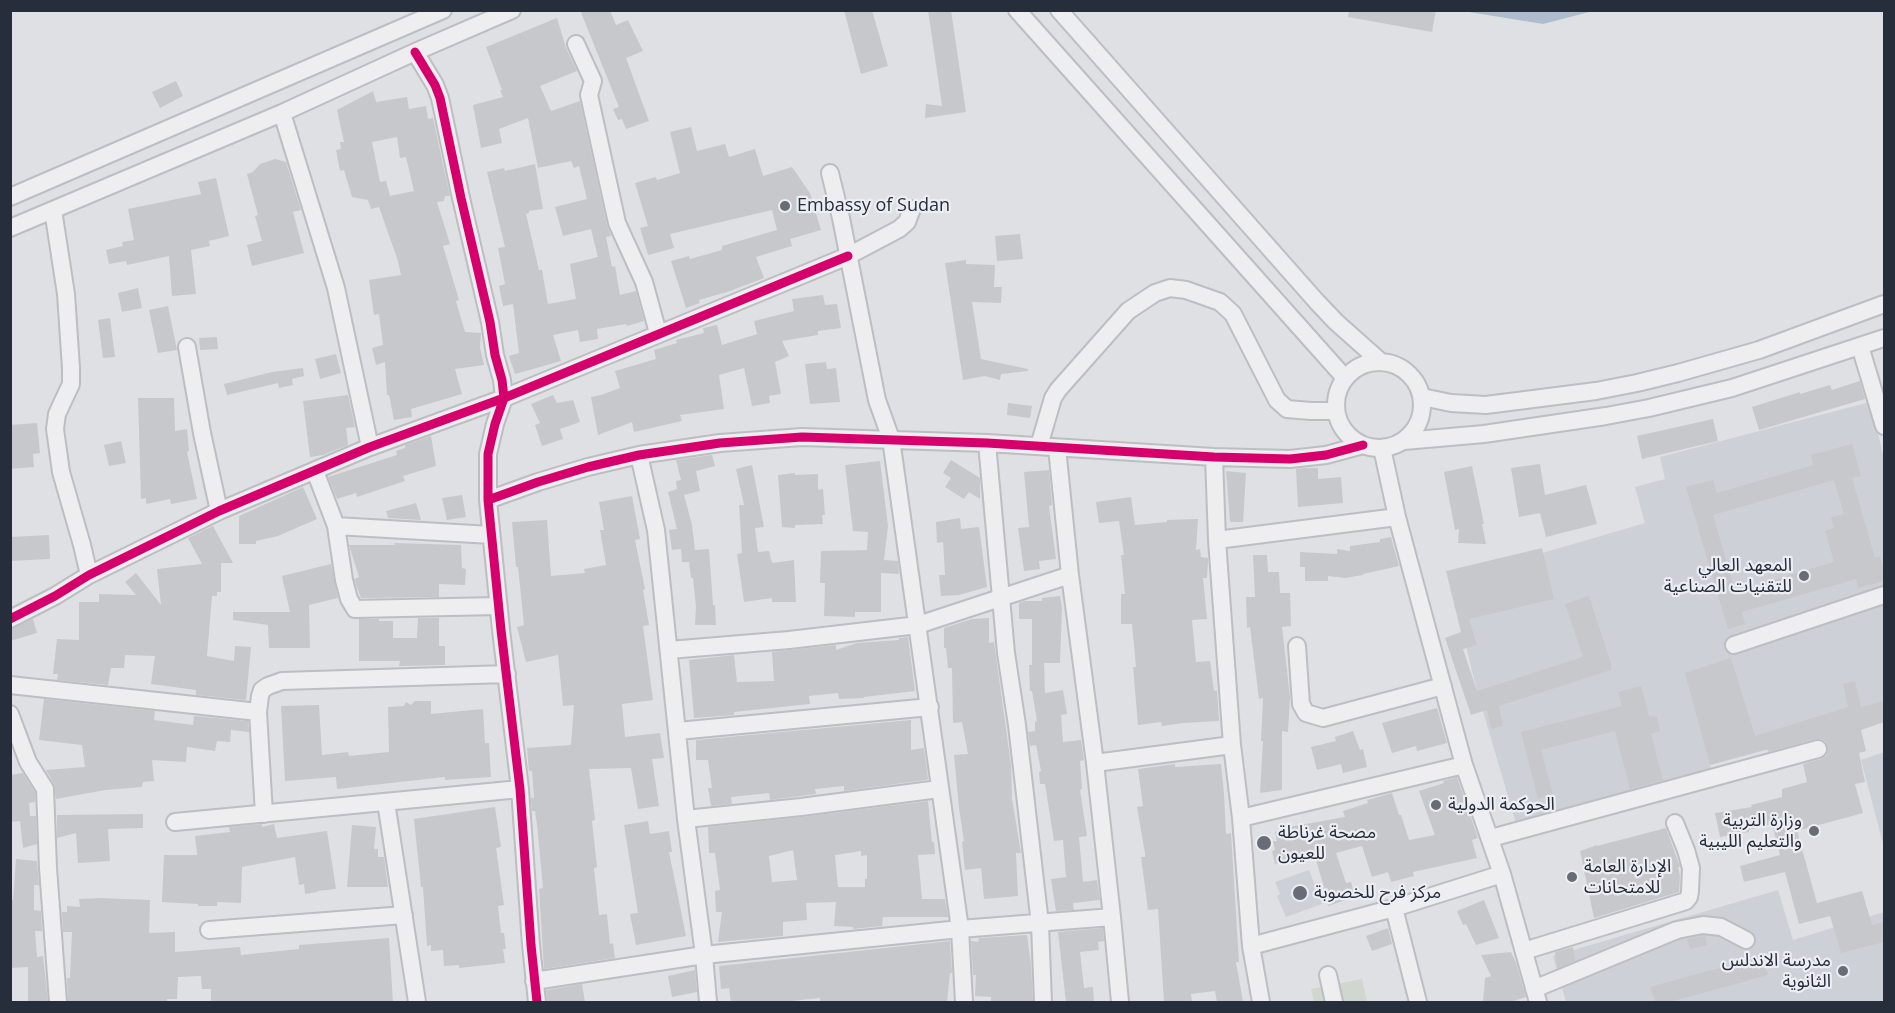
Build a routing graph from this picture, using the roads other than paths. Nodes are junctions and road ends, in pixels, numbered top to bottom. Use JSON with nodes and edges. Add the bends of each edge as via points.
{"nodes":[{"id":1,"x":443,"y":10,"type":"edge"},
{"id":2,"x":512,"y":10,"type":"edge"},
{"id":3,"x":1017,"y":10,"type":"edge"},
{"id":4,"x":1059,"y":10,"type":"edge"},
{"id":5,"x":576,"y":44,"type":"dead end"},
{"id":6,"x":415,"y":52,"type":"junction"},
{"id":7,"x":282,"y":112,"type":"junction"},
{"id":8,"x":830,"y":173,"type":"dead end"},
{"id":9,"x":10,"y":197,"type":"edge"},
{"id":10,"x":912,"y":209,"type":"dead end"},
{"id":11,"x":53,"y":210,"type":"junction"},
{"id":12,"x":10,"y":228,"type":"edge"},
{"id":13,"x":848,"y":256,"type":"junction"},
{"id":14,"x":1884,"y":304,"type":"edge"},
{"id":15,"x":658,"y":333,"type":"junction"},
{"id":16,"x":1884,"y":338,"type":"edge"},
{"id":17,"x":1860,"y":346,"type":"junction"},
{"id":18,"x":187,"y":347,"type":"dead end"},
{"id":19,"x":1381,"y":362,"type":"junction"},
{"id":20,"x":1345,"y":378,"type":"junction"},
{"id":21,"x":1422,"y":397,"type":"junction"},
{"id":22,"x":504,"y":398,"type":"junction"},
{"id":23,"x":1336,"y":411,"type":"junction"},
{"id":24,"x":1884,"y":426,"type":"edge"},
{"id":25,"x":891,"y":439,"type":"junction"},
{"id":26,"x":1404,"y":441,"type":"junction"},
{"id":27,"x":987,"y":443,"type":"junction"},
{"id":28,"x":1363,"y":445,"type":"junction"},
{"id":29,"x":1039,"y":446,"type":"junction"},
{"id":30,"x":370,"y":447,"type":"junction"},
{"id":31,"x":1057,"y":448,"type":"junction"},
{"id":32,"x":1382,"y":448,"type":"junction"},
{"id":33,"x":639,"y":455,"type":"junction"},
{"id":34,"x":1214,"y":457,"type":"junction"},
{"id":35,"x":315,"y":471,"type":"junction"},
{"id":36,"x":488,"y":500,"type":"junction"},
{"id":37,"x":219,"y":511,"type":"junction"},
{"id":38,"x":1397,"y":517,"type":"junction"},
{"id":39,"x":336,"y":526,"type":"junction"},
{"id":40,"x":491,"y":535,"type":"junction"},
{"id":41,"x":1217,"y":540,"type":"junction"},
{"id":42,"x":1070,"y":574,"type":"junction"},
{"id":43,"x":89,"y":575,"type":"junction"},
{"id":44,"x":1884,"y":595,"type":"edge"},
{"id":45,"x":1001,"y":598,"type":"junction"},
{"id":46,"x":498,"y":606,"type":"junction"},
{"id":47,"x":10,"y":619,"type":"edge"},
{"id":48,"x":918,"y":625,"type":"junction"},
{"id":49,"x":1734,"y":645,"type":"dead end"},
{"id":50,"x":1297,"y":646,"type":"dead end"},
{"id":51,"x":669,"y":650,"type":"junction"},
{"id":52,"x":507,"y":674,"type":"junction"},
{"id":53,"x":10,"y":684,"type":"edge"},
{"id":54,"x":1443,"y":686,"type":"junction"},
{"id":55,"x":930,"y":707,"type":"junction"},
{"id":56,"x":258,"y":711,"type":"junction"},
{"id":57,"x":10,"y":714,"type":"edge"},
{"id":58,"x":678,"y":731,"type":"junction"},
{"id":59,"x":1232,"y":745,"type":"junction"},
{"id":60,"x":1818,"y":749,"type":"dead end"},
{"id":61,"x":1095,"y":763,"type":"junction"},
{"id":62,"x":1464,"y":765,"type":"junction"},
{"id":63,"x":520,"y":789,"type":"junction"},
{"id":64,"x":939,"y":789,"type":"junction"},
{"id":65,"x":386,"y":802,"type":"junction"},
{"id":66,"x":264,"y":814,"type":"junction"},
{"id":67,"x":1241,"y":818,"type":"junction"},
{"id":68,"x":686,"y":819,"type":"junction"},
{"id":69,"x":175,"y":822,"type":"dead end"},
{"id":70,"x":1675,"y":823,"type":"dead end"},
{"id":71,"x":1491,"y":838,"type":"junction"},
{"id":72,"x":1502,"y":874,"type":"junction"},
{"id":73,"x":1394,"y":908,"type":"junction"},
{"id":74,"x":404,"y":915,"type":"junction"},
{"id":75,"x":1112,"y":918,"type":"junction"},
{"id":76,"x":1040,"y":924,"type":"junction"},
{"id":77,"x":960,"y":929,"type":"junction"},
{"id":78,"x":210,"y":930,"type":"dead end"},
{"id":79,"x":1746,"y":940,"type":"dead end"},
{"id":80,"x":1251,"y":946,"type":"junction"},
{"id":81,"x":1524,"y":951,"type":"junction"},
{"id":82,"x":704,"y":955,"type":"junction"},
{"id":83,"x":1328,"y":975,"type":"dead end"},
{"id":84,"x":534,"y":981,"type":"junction"},
{"id":85,"x":1536,"y":996,"type":"edge"},
{"id":86,"x":58,"y":1002,"type":"edge"},
{"id":87,"x":417,"y":1002,"type":"edge"},
{"id":88,"x":537,"y":1002,"type":"edge"},
{"id":89,"x":708,"y":1002,"type":"edge"},
{"id":90,"x":964,"y":1002,"type":"edge"},
{"id":91,"x":1043,"y":1002,"type":"edge"},
{"id":92,"x":1120,"y":1002,"type":"edge"},
{"id":93,"x":1261,"y":1002,"type":"edge"},
{"id":94,"x":1334,"y":1002,"type":"edge"},
{"id":95,"x":1418,"y":1002,"type":"edge"}],
"edges":[{"from":1,"to":9,"type":"street"},
{"from":2,"to":6,"type":"street"},
{"from":3,"to":20,"type":"street"},
{"from":4,"to":19,"type":"street","via":[[1317,302]]},
{"from":5,"to":15,"type":"street","via":[[593,81],[589,95],[617,223],[644,282]]},
{"from":6,"to":7,"type":"street"},
{"from":6,"to":22,"type":"street","via":[[440,98]]},
{"from":7,"to":11,"type":"street"},
{"from":7,"to":30,"type":"street","via":[[336,288]]},
{"from":8,"to":13,"type":"street"},
{"from":10,"to":13,"type":"street","via":[[899,229]]},
{"from":11,"to":12,"type":"street"},
{"from":11,"to":43,"type":"street","via":[[66,294],[71,368],[71,384],[57,414],[55,429],[61,472]]},
{"from":13,"to":15,"type":"street"},
{"from":13,"to":25,"type":"street","via":[[877,400]]},
{"from":14,"to":21,"type":"street","via":[[1719,363],[1637,383],[1486,405]]},
{"from":15,"to":22,"type":"street"},
{"from":16,"to":17,"type":"street"},
{"from":17,"to":24,"type":"street"},
{"from":17,"to":26,"type":"street","via":[[1732,388],[1649,408],[1484,434]]},
{"from":18,"to":37,"type":"street"},
{"from":19,"to":20,"type":"street","via":[[1367,363]]},
{"from":19,"to":21,"type":"street","via":[[1403,368],[1412,376]]},
{"from":20,"to":23,"type":"street","via":[[1339,388]]},
{"from":21,"to":26,"type":"street","via":[[1421,417]]},
{"from":22,"to":30,"type":"street"},
{"from":22,"to":36,"type":"street","via":[[488,454]]},
{"from":23,"to":28,"type":"street","via":[[1350,437]]},
{"from":23,"to":29,"type":"street","via":[[1287,409],[1277,400],[1233,314],[1220,302],[1170,288],[1128,311],[1058,390]]},
{"from":25,"to":27,"type":"street"},
{"from":25,"to":33,"type":"street","via":[[802,437]]},
{"from":25,"to":48,"type":"street"},
{"from":26,"to":32,"type":"street"},
{"from":27,"to":29,"type":"street"},
{"from":27,"to":45,"type":"street"},
{"from":28,"to":32,"type":"street"},
{"from":28,"to":34,"type":"street","via":[[1308,458]]},
{"from":29,"to":31,"type":"street"},
{"from":30,"to":35,"type":"street"},
{"from":31,"to":34,"type":"street"},
{"from":31,"to":42,"type":"street"},
{"from":32,"to":38,"type":"street"},
{"from":33,"to":36,"type":"street","via":[[568,473]]},
{"from":33,"to":51,"type":"street","via":[[656,530]]},
{"from":34,"to":41,"type":"street"},
{"from":35,"to":37,"type":"street"},
{"from":35,"to":39,"type":"street"},
{"from":36,"to":40,"type":"street"},
{"from":37,"to":43,"type":"street"},
{"from":38,"to":41,"type":"street"},
{"from":38,"to":54,"type":"street"},
{"from":39,"to":40,"type":"street"},
{"from":39,"to":46,"type":"street","via":[[344,580],[354,609]]},
{"from":40,"to":46,"type":"street"},
{"from":41,"to":59,"type":"street"},
{"from":42,"to":45,"type":"street"},
{"from":42,"to":61,"type":"street"},
{"from":43,"to":47,"type":"street"},
{"from":44,"to":49,"type":"street"},
{"from":45,"to":48,"type":"street"},
{"from":45,"to":76,"type":"street"},
{"from":46,"to":52,"type":"street"},
{"from":48,"to":51,"type":"street"},
{"from":48,"to":55,"type":"street"},
{"from":50,"to":54,"type":"street","via":[[1301,704],[1306,713],[1323,718]]},
{"from":51,"to":58,"type":"street"},
{"from":52,"to":56,"type":"street","via":[[282,681],[262,690]]},
{"from":52,"to":63,"type":"street"},
{"from":53,"to":56,"type":"street"},
{"from":54,"to":62,"type":"street"},
{"from":55,"to":58,"type":"street"},
{"from":55,"to":64,"type":"street"},
{"from":56,"to":66,"type":"street"},
{"from":57,"to":86,"type":"street","via":[[28,762],[45,789]]},
{"from":58,"to":68,"type":"street"},
{"from":59,"to":61,"type":"street"},
{"from":59,"to":67,"type":"street"},
{"from":60,"to":71,"type":"street"},
{"from":61,"to":75,"type":"street"},
{"from":62,"to":67,"type":"street"},
{"from":62,"to":71,"type":"street"},
{"from":63,"to":65,"type":"street"},
{"from":63,"to":84,"type":"street"},
{"from":64,"to":68,"type":"street"},
{"from":64,"to":77,"type":"street"},
{"from":65,"to":66,"type":"street"},
{"from":65,"to":74,"type":"street"},
{"from":66,"to":69,"type":"street"},
{"from":67,"to":80,"type":"street"},
{"from":68,"to":82,"type":"street"},
{"from":70,"to":81,"type":"street","via":[[1691,868],[1686,901]]},
{"from":71,"to":72,"type":"street"},
{"from":72,"to":73,"type":"street"},
{"from":72,"to":81,"type":"street"},
{"from":73,"to":80,"type":"street"},
{"from":73,"to":95,"type":"street"},
{"from":74,"to":78,"type":"street"},
{"from":74,"to":87,"type":"street"},
{"from":75,"to":76,"type":"street"},
{"from":75,"to":92,"type":"street"},
{"from":76,"to":77,"type":"street"},
{"from":76,"to":91,"type":"street"},
{"from":77,"to":82,"type":"street"},
{"from":77,"to":90,"type":"street"},
{"from":79,"to":85,"type":"street","via":[[1721,927],[1703,925],[1677,930]]},
{"from":80,"to":93,"type":"street"},
{"from":81,"to":85,"type":"street"},
{"from":82,"to":84,"type":"street"},
{"from":82,"to":89,"type":"street"},
{"from":83,"to":94,"type":"street"},
{"from":84,"to":88,"type":"street"}]}
